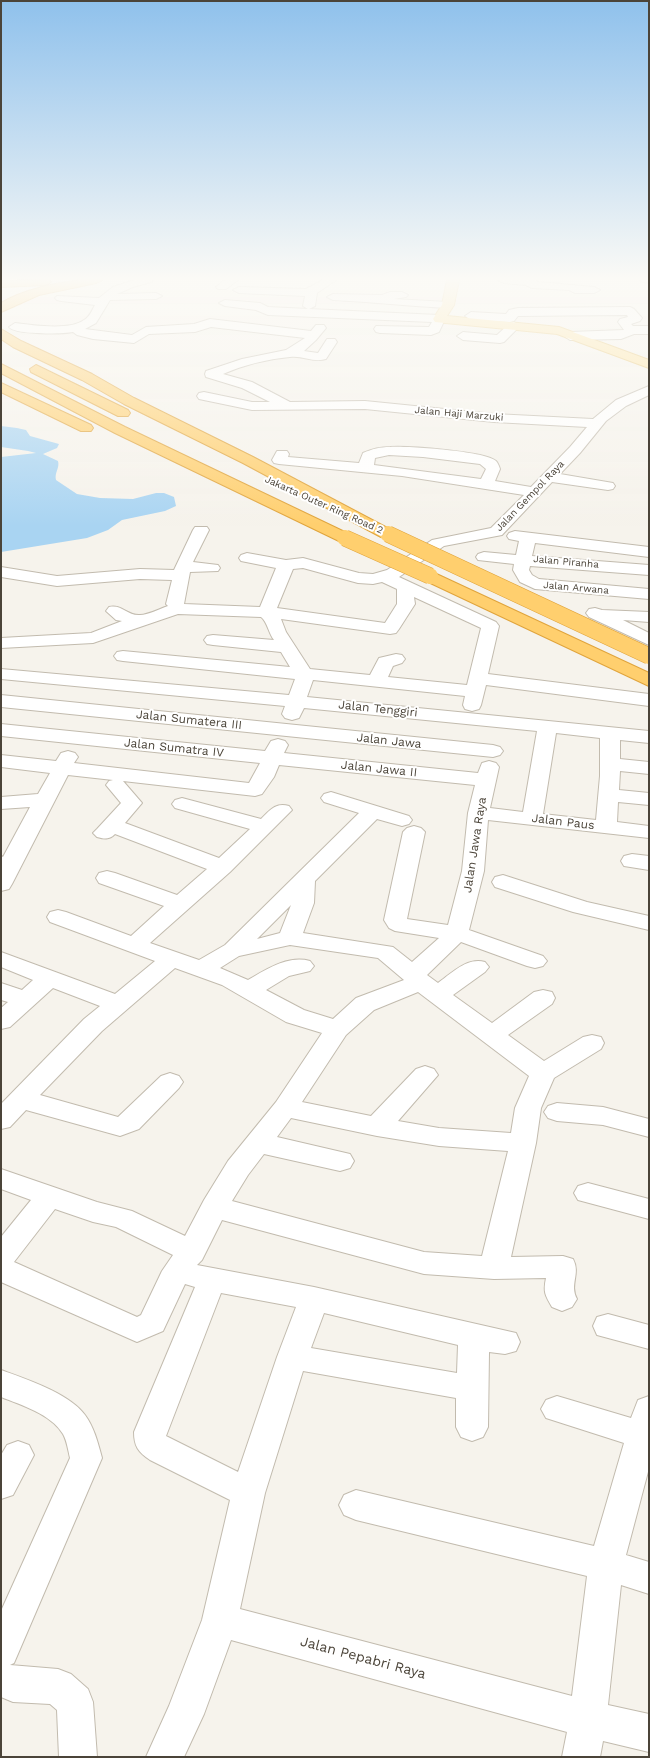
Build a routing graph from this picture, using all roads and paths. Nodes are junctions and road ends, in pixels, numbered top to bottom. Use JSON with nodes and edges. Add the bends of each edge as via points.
{"nodes":[{"id":1,"x":22,"y":362,"type":"edge"},
{"id":2,"x":55,"y":362,"type":"edge"},
{"id":3,"x":247,"y":362,"type":"edge"},
{"id":4,"x":1,"y":368,"type":"edge"},
{"id":5,"x":1,"y":387,"type":"edge"},
{"id":6,"x":649,"y":390,"type":"edge"},
{"id":7,"x":204,"y":396,"type":"dead end"},
{"id":8,"x":288,"y":406,"type":"junction"},
{"id":9,"x":596,"y":423,"type":"junction"},
{"id":10,"x":282,"y":454,"type":"dead end"},
{"id":11,"x":366,"y":468,"type":"junction"},
{"id":12,"x":552,"y":474,"type":"junction"},
{"id":13,"x":575,"y":474,"type":"dead end"},
{"id":14,"x":487,"y":484,"type":"junction"},
{"id":15,"x":608,"y":486,"type":"dead end"},
{"id":16,"x":536,"y":492,"type":"junction"},
{"id":17,"x":325,"y":529,"type":"junction"},
{"id":18,"x":202,"y":530,"type":"dead end"},
{"id":19,"x":496,"y":532,"type":"junction"},
{"id":20,"x":387,"y":534,"type":"junction"},
{"id":21,"x":528,"y":538,"type":"junction"},
{"id":22,"x":649,"y":552,"type":"edge"},
{"id":23,"x":484,"y":557,"type":"dead end"},
{"id":24,"x":248,"y":558,"type":"dead end"},
{"id":25,"x":287,"y":559,"type":"junction"},
{"id":26,"x":523,"y":559,"type":"junction"},
{"id":27,"x":212,"y":568,"type":"dead end"},
{"id":28,"x":649,"y":570,"type":"edge"},
{"id":29,"x":182,"y":571,"type":"junction"},
{"id":30,"x":1,"y":572,"type":"edge"},
{"id":31,"x":385,"y":577,"type":"junction"},
{"id":32,"x":405,"y":586,"type":"junction"},
{"id":33,"x":649,"y":594,"type":"edge"},
{"id":34,"x":178,"y":609,"type":"junction"},
{"id":35,"x":115,"y":611,"type":"dead end"},
{"id":36,"x":265,"y":612,"type":"junction"},
{"id":37,"x":649,"y":617,"type":"edge"},
{"id":38,"x":135,"y":623,"type":"junction"},
{"id":39,"x":213,"y":640,"type":"dead end"},
{"id":40,"x":649,"y":640,"type":"edge"},
{"id":41,"x":1,"y":643,"type":"edge"},
{"id":42,"x":286,"y":647,"type":"junction"},
{"id":43,"x":123,"y":656,"type":"junction"},
{"id":44,"x":649,"y":656,"type":"edge"},
{"id":45,"x":396,"y":659,"type":"dead end"},
{"id":46,"x":1,"y":674,"type":"edge"},
{"id":47,"x":305,"y":676,"type":"junction"},
{"id":48,"x":649,"y":680,"type":"edge"},
{"id":49,"x":377,"y":681,"type":"junction"},
{"id":50,"x":107,"y":683,"type":"junction"},
{"id":51,"x":476,"y":685,"type":"junction"},
{"id":52,"x":649,"y":700,"type":"edge"},
{"id":53,"x":1,"y":701,"type":"edge"},
{"id":54,"x":297,"y":702,"type":"junction"},
{"id":55,"x":92,"y":710,"type":"junction"},
{"id":56,"x":469,"y":718,"type":"junction"},
{"id":57,"x":499,"y":721,"type":"junction"},
{"id":58,"x":547,"y":727,"type":"junction"},
{"id":59,"x":1,"y":730,"type":"edge"},
{"id":60,"x":286,"y":730,"type":"junction"},
{"id":61,"x":610,"y":733,"type":"junction"},
{"id":62,"x":649,"y":737,"type":"edge"},
{"id":63,"x":76,"y":738,"type":"junction"},
{"id":64,"x":492,"y":750,"type":"junction"},
{"id":65,"x":272,"y":758,"type":"junction"},
{"id":66,"x":1,"y":762,"type":"edge"},
{"id":67,"x":610,"y":764,"type":"junction"},
{"id":68,"x":63,"y":768,"type":"junction"},
{"id":69,"x":649,"y":768,"type":"edge"},
{"id":70,"x":487,"y":780,"type":"junction"},
{"id":71,"x":116,"y":785,"type":"dead end"},
{"id":72,"x":608,"y":794,"type":"junction"},
{"id":73,"x":331,"y":798,"type":"dead end"},
{"id":74,"x":649,"y":799,"type":"edge"},
{"id":75,"x":44,"y":800,"type":"junction"},
{"id":76,"x":1,"y":803,"type":"edge"},
{"id":77,"x":182,"y":804,"type":"dead end"},
{"id":78,"x":282,"y":810,"type":"dead end"},
{"id":79,"x":374,"y":811,"type":"junction"},
{"id":80,"x":478,"y":813,"type":"junction"},
{"id":81,"x":532,"y":818,"type":"junction"},
{"id":82,"x":264,"y":826,"type":"junction"},
{"id":83,"x":606,"y":827,"type":"junction"},
{"id":84,"x":649,"y":832,"type":"edge"},
{"id":85,"x":5,"y":864,"type":"edge"},
{"id":86,"x":222,"y":867,"type":"junction"},
{"id":87,"x":107,"y":878,"type":"dead end"},
{"id":88,"x":304,"y":882,"type":"junction"},
{"id":89,"x":503,"y":882,"type":"dead end"},
{"id":90,"x":1,"y":884,"type":"edge"},
{"id":91,"x":180,"y":904,"type":"junction"},
{"id":92,"x":58,"y":917,"type":"dead end"},
{"id":93,"x":649,"y":923,"type":"edge"},
{"id":94,"x":457,"y":933,"type":"junction"},
{"id":95,"x":290,"y":938,"type":"junction"},
{"id":96,"x":134,"y":945,"type":"junction"},
{"id":97,"x":234,"y":950,"type":"junction"},
{"id":98,"x":1,"y":959,"type":"edge"},
{"id":99,"x":171,"y":959,"type":"junction"},
{"id":100,"x":535,"y":961,"type":"dead end"},
{"id":101,"x":302,"y":966,"type":"dead end"},
{"id":102,"x":477,"y":967,"type":"dead end"},
{"id":103,"x":201,"y":969,"type":"junction"},
{"id":104,"x":50,"y":978,"type":"junction"},
{"id":105,"x":424,"y":984,"type":"junction"},
{"id":106,"x":250,"y":989,"type":"junction"},
{"id":107,"x":1,"y":991,"type":"edge"},
{"id":108,"x":543,"y":998,"type":"dead end"},
{"id":109,"x":25,"y":1000,"type":"junction"},
{"id":110,"x":118,"y":1004,"type":"junction"},
{"id":111,"x":1,"y":1021,"type":"edge"},
{"id":112,"x":337,"y":1029,"type":"junction"},
{"id":113,"x":492,"y":1035,"type":"junction"},
{"id":114,"x":592,"y":1042,"type":"dead end"},
{"id":115,"x":543,"y":1073,"type":"junction"},
{"id":116,"x":425,"y":1075,"type":"dead end"},
{"id":117,"x":170,"y":1082,"type":"dead end"},
{"id":118,"x":22,"y":1098,"type":"junction"},
{"id":119,"x":285,"y":1108,"type":"junction"},
{"id":120,"x":557,"y":1112,"type":"dead end"},
{"id":121,"x":1,"y":1120,"type":"edge"},
{"id":122,"x":377,"y":1127,"type":"junction"},
{"id":123,"x":649,"y":1128,"type":"edge"},
{"id":124,"x":258,"y":1143,"type":"junction"},
{"id":125,"x":523,"y":1143,"type":"junction"},
{"id":126,"x":340,"y":1162,"type":"dead end"},
{"id":127,"x":1,"y":1179,"type":"edge"},
{"id":128,"x":588,"y":1193,"type":"dead end"},
{"id":129,"x":50,"y":1196,"type":"junction"},
{"id":130,"x":214,"y":1207,"type":"junction"},
{"id":131,"x":649,"y":1209,"type":"edge"},
{"id":132,"x":1,"y":1258,"type":"edge"},
{"id":133,"x":185,"y":1261,"type":"junction"},
{"id":134,"x":494,"y":1268,"type":"junction"},
{"id":135,"x":1,"y":1269,"type":"edge"},
{"id":136,"x":212,"y":1280,"type":"junction"},
{"id":137,"x":562,"y":1299,"type":"dead end"},
{"id":138,"x":314,"y":1300,"type":"junction"},
{"id":139,"x":608,"y":1326,"type":"dead end"},
{"id":140,"x":474,"y":1337,"type":"junction"},
{"id":141,"x":649,"y":1337,"type":"edge"},
{"id":142,"x":505,"y":1342,"type":"dead end"},
{"id":143,"x":292,"y":1357,"type":"junction"},
{"id":144,"x":1,"y":1383,"type":"edge"},
{"id":145,"x":472,"y":1388,"type":"junction"},
{"id":146,"x":557,"y":1409,"type":"dead end"},
{"id":147,"x":646,"y":1422,"type":"edge"},
{"id":148,"x":472,"y":1427,"type":"dead end"},
{"id":149,"x":18,"y":1455,"type":"dead end"},
{"id":150,"x":1,"y":1486,"type":"edge"},
{"id":151,"x":248,"y":1493,"type":"junction"},
{"id":152,"x":356,"y":1505,"type":"dead end"},
{"id":153,"x":606,"y":1565,"type":"junction"},
{"id":154,"x":649,"y":1578,"type":"edge"},
{"id":155,"x":220,"y":1620,"type":"junction"},
{"id":156,"x":1,"y":1651,"type":"edge"},
{"id":157,"x":1,"y":1679,"type":"edge"},
{"id":158,"x":588,"y":1718,"type":"junction"},
{"id":159,"x":649,"y":1733,"type":"edge"},
{"id":160,"x":78,"y":1757,"type":"edge"},
{"id":161,"x":165,"y":1757,"type":"edge"},
{"id":162,"x":581,"y":1757,"type":"edge"}],
"edges":[{"from":1,"to":20,"type":"highway","name":"Jakarta Outer Ring Road 2","via":[[127,416]]},
{"from":2,"to":20,"type":"highway"},
{"from":3,"to":8,"type":"street","via":[[211,374],[247,385]]},
{"from":4,"to":17,"type":"highway","name":"Jakarta Outer Ring Road 2","via":[[120,430]]},
{"from":5,"to":17,"type":"highway","via":[[239,497]]},
{"from":6,"to":9,"type":"street","name":"Jalan Gempol Raya","via":[[621,403]]},
{"from":7,"to":8,"type":"street","name":"Jalan Haji Marzuki","via":[[252,406]]},
{"from":8,"to":9,"type":"street","name":"Jalan Haji Marzuki","via":[[365,405],[494,418]]},
{"from":9,"to":12,"type":"street","name":"Jalan Gempol Raya","via":[[591,433]]},
{"from":10,"to":11,"type":"street","via":[[279,460]]},
{"from":11,"to":14,"type":"street"},
{"from":11,"to":14,"type":"street","via":[[368,456],[382,450],[484,460],[493,468]]},
{"from":12,"to":13,"type":"street"},
{"from":12,"to":15,"type":"street"},
{"from":12,"to":16,"type":"street","name":"Jalan Gempol Raya"},
{"from":14,"to":16,"type":"street"},
{"from":16,"to":19,"type":"street","name":"Jalan Gempol Raya"},
{"from":17,"to":48,"type":"highway","name":"Jakarta Outer Ring Road 2","bridge":true},
{"from":18,"to":29,"type":"street"},
{"from":19,"to":21,"type":"street"},
{"from":19,"to":31,"type":"street","name":"Jalan Gempol Raya","via":[[438,543]]},
{"from":20,"to":44,"type":"highway","name":"Jakarta Outer Ring Road 2","bridge":true},
{"from":21,"to":22,"type":"street"},
{"from":21,"to":26,"type":"street"},
{"from":23,"to":26,"type":"street","name":"Jalan Piranha"},
{"from":24,"to":25,"type":"street","name":"Jalan Gempol Raya"},
{"from":25,"to":31,"type":"street","name":"Jalan Gempol Raya","via":[[358,578]]},
{"from":25,"to":36,"type":"street"},
{"from":26,"to":28,"type":"street","name":"Jalan Piranha"},
{"from":26,"to":33,"type":"street","name":"Jalan Arwana","via":[[521,570],[526,578],[535,584]]},
{"from":27,"to":29,"type":"street"},
{"from":29,"to":30,"type":"street","via":[[57,581]]},
{"from":29,"to":34,"type":"street","via":[[175,604]]},
{"from":31,"to":32,"type":"street"},
{"from":32,"to":36,"type":"street","via":[[406,604],[390,629]]},
{"from":32,"to":51,"type":"street","via":[[490,626]]},
{"from":34,"to":36,"type":"street"},
{"from":34,"to":38,"type":"street"},
{"from":35,"to":38,"type":"street"},
{"from":36,"to":42,"type":"street","via":[[272,617]]},
{"from":37,"to":40,"type":"street","via":[[595,613]]},
{"from":38,"to":41,"type":"street","via":[[93,638]]},
{"from":38,"to":43,"type":"street","via":[[135,640]]},
{"from":39,"to":42,"type":"street"},
{"from":42,"to":47,"type":"street"},
{"from":43,"to":47,"type":"street"},
{"from":43,"to":50,"type":"street"},
{"from":45,"to":49,"type":"street","via":[[385,662]]},
{"from":46,"to":50,"type":"street","name":"Jalan Tenggiri"},
{"from":47,"to":49,"type":"street"},
{"from":47,"to":54,"type":"street"},
{"from":49,"to":51,"type":"street"},
{"from":50,"to":54,"type":"street","name":"Jalan Tenggiri"},
{"from":50,"to":55,"type":"street"},
{"from":51,"to":52,"type":"street"},
{"from":51,"to":56,"type":"street"},
{"from":53,"to":55,"type":"street","name":"Jalan Sumatera III"},
{"from":54,"to":56,"type":"street","name":"Jalan Tenggiri"},
{"from":54,"to":60,"type":"street"},
{"from":55,"to":60,"type":"street","name":"Jalan Sumatera III"},
{"from":55,"to":63,"type":"street"},
{"from":56,"to":57,"type":"street","name":"Jalan Tenggiri"},
{"from":57,"to":58,"type":"street","name":"Jalan Tenggiri"},
{"from":57,"to":64,"type":"street","name":"Jalan Jawa Raya"},
{"from":58,"to":61,"type":"street","name":"Jalan Tenggiri"},
{"from":58,"to":81,"type":"street"},
{"from":59,"to":63,"type":"street","name":"Jalan Sumatra IV"},
{"from":60,"to":64,"type":"street","name":"Jalan Jawa"},
{"from":60,"to":65,"type":"street"},
{"from":61,"to":62,"type":"street","name":"Jalan Tenggiri"},
{"from":61,"to":67,"type":"street"},
{"from":63,"to":65,"type":"street","name":"Jalan Sumatra IV"},
{"from":63,"to":68,"type":"street"},
{"from":64,"to":70,"type":"street","name":"Jalan Jawa Raya"},
{"from":65,"to":68,"type":"street","via":[[255,790]]},
{"from":65,"to":70,"type":"street","name":"Jalan Jawa II"},
{"from":66,"to":68,"type":"street"},
{"from":67,"to":69,"type":"street"},
{"from":67,"to":72,"type":"street"},
{"from":68,"to":75,"type":"street"},
{"from":70,"to":80,"type":"street","name":"Jalan Jawa Raya"},
{"from":71,"to":86,"type":"street","via":[[132,803],[110,828],[137,835]]},
{"from":72,"to":74,"type":"street"},
{"from":72,"to":83,"type":"street"},
{"from":73,"to":79,"type":"street"},
{"from":75,"to":76,"type":"street"},
{"from":75,"to":85,"type":"street"},
{"from":77,"to":82,"type":"street"},
{"from":78,"to":82,"type":"street"},
{"from":79,"to":88,"type":"street"},
{"from":79,"to":94,"type":"street","via":[[408,826],[414,840],[395,920],[397,923]]},
{"from":80,"to":81,"type":"street","name":"Jalan Paus"},
{"from":80,"to":94,"type":"street","name":"Jalan Jawa Raya","via":[[473,871]]},
{"from":81,"to":83,"type":"street","name":"Jalan Paus"},
{"from":82,"to":86,"type":"street"},
{"from":83,"to":84,"type":"street","name":"Jalan Paus"},
{"from":85,"to":90,"type":"street"},
{"from":86,"to":91,"type":"street"},
{"from":87,"to":91,"type":"street"},
{"from":88,"to":95,"type":"street","via":[[303,905]]},
{"from":88,"to":97,"type":"street"},
{"from":89,"to":93,"type":"street","via":[[581,907]]},
{"from":91,"to":96,"type":"street"},
{"from":92,"to":96,"type":"street"},
{"from":94,"to":100,"type":"street"},
{"from":94,"to":105,"type":"street"},
{"from":95,"to":97,"type":"street"},
{"from":95,"to":105,"type":"street","via":[[385,952]]},
{"from":96,"to":99,"type":"street"},
{"from":97,"to":103,"type":"street"},
{"from":98,"to":104,"type":"street"},
{"from":99,"to":103,"type":"street"},
{"from":99,"to":110,"type":"street"},
{"from":101,"to":106,"type":"street","via":[[282,970]]},
{"from":102,"to":105,"type":"street"},
{"from":103,"to":106,"type":"street"},
{"from":104,"to":109,"type":"street"},
{"from":104,"to":110,"type":"street"},
{"from":105,"to":112,"type":"street","via":[[365,1004]]},
{"from":105,"to":113,"type":"street"},
{"from":106,"to":112,"type":"street","via":[[295,1016]]},
{"from":107,"to":109,"type":"street"},
{"from":108,"to":113,"type":"street"},
{"from":109,"to":111,"type":"street"},
{"from":110,"to":118,"type":"street","via":[[93,1025]]},
{"from":112,"to":119,"type":"street"},
{"from":113,"to":115,"type":"street"},
{"from":114,"to":115,"type":"street"},
{"from":115,"to":125,"type":"street","via":[[528,1108]]},
{"from":116,"to":122,"type":"street"},
{"from":117,"to":118,"type":"street","via":[[130,1122],[120,1127],[47,1108]]},
{"from":118,"to":121,"type":"street"},
{"from":119,"to":122,"type":"street"},
{"from":119,"to":124,"type":"street"},
{"from":120,"to":123,"type":"street","via":[[603,1116]]},
{"from":122,"to":125,"type":"street","via":[[439,1137]]},
{"from":124,"to":126,"type":"street"},
{"from":124,"to":130,"type":"street","via":[[238,1168]]},
{"from":125,"to":134,"type":"street"},
{"from":127,"to":129,"type":"street"},
{"from":128,"to":131,"type":"street"},
{"from":129,"to":132,"type":"street"},
{"from":129,"to":133,"type":"street","via":[[93,1212],[122,1218]]},
{"from":130,"to":133,"type":"street"},
{"from":130,"to":134,"type":"street","via":[[424,1263]]},
{"from":133,"to":135,"type":"street","via":[[152,1324],[137,1330]]},
{"from":133,"to":136,"type":"street"},
{"from":134,"to":137,"type":"street","via":[[563,1267],[558,1291]]},
{"from":136,"to":138,"type":"street"},
{"from":136,"to":151,"type":"street","via":[[150,1432],[150,1442],[161,1450]]},
{"from":138,"to":140,"type":"street"},
{"from":138,"to":143,"type":"street"},
{"from":139,"to":141,"type":"street"},
{"from":140,"to":142,"type":"street"},
{"from":140,"to":145,"type":"street"},
{"from":143,"to":145,"type":"street"},
{"from":143,"to":151,"type":"street"},
{"from":144,"to":156,"type":"street","via":[[60,1410],[73,1423],[80,1436],[86,1458]]},
{"from":145,"to":148,"type":"street"},
{"from":146,"to":147,"type":"street"},
{"from":147,"to":153,"type":"street"},
{"from":149,"to":150,"type":"street"},
{"from":151,"to":155,"type":"street"},
{"from":152,"to":153,"type":"street"},
{"from":153,"to":154,"type":"street"},
{"from":153,"to":158,"type":"street"},
{"from":155,"to":158,"type":"street","name":"Jalan Pepabri Raya"},
{"from":155,"to":161,"type":"street","via":[[185,1714]]},
{"from":157,"to":160,"type":"street","via":[[13,1684],[58,1687],[75,1702]]},
{"from":158,"to":159,"type":"street","name":"Jalan Pepabri Raya"},
{"from":158,"to":162,"type":"street"}]}
